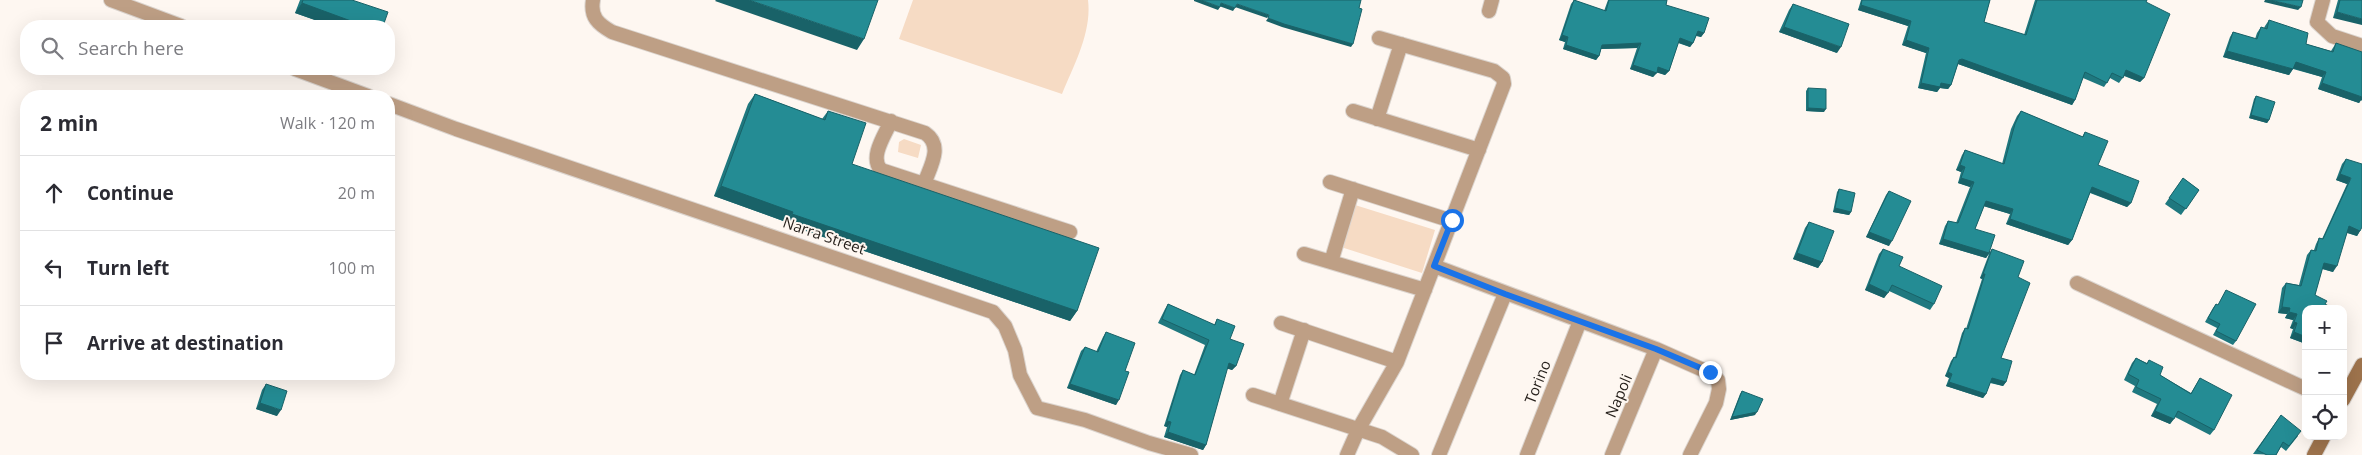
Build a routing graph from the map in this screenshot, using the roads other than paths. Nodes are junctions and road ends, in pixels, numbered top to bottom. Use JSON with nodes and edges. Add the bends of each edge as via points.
{"nodes":[{"id":1,"x":111,"y":0,"type":"edge"},
{"id":2,"x":593,"y":0,"type":"edge"},
{"id":3,"x":2323,"y":0,"type":"edge"},
{"id":4,"x":165,"y":20,"type":"edge"},
{"id":5,"x":1379,"y":38,"type":"dead end"},
{"id":6,"x":1401,"y":44,"type":"junction"},
{"id":7,"x":2362,"y":46,"type":"edge"},
{"id":8,"x":311,"y":75,"type":"edge"},
{"id":9,"x":352,"y":90,"type":"edge"},
{"id":10,"x":395,"y":106,"type":"edge"},
{"id":11,"x":1353,"y":111,"type":"dead end"},
{"id":12,"x":1377,"y":119,"type":"junction"},
{"id":13,"x":891,"y":121,"type":"junction"},
{"id":14,"x":1479,"y":150,"type":"junction"},
{"id":15,"x":1330,"y":182,"type":"dead end"},
{"id":16,"x":924,"y":184,"type":"junction"},
{"id":17,"x":1353,"y":189,"type":"junction"},
{"id":18,"x":1452,"y":220,"type":"junction"},
{"id":19,"x":1070,"y":232,"type":"dead end"},
{"id":20,"x":1304,"y":254,"type":"dead end"},
{"id":21,"x":1331,"y":262,"type":"junction"},
{"id":22,"x":1434,"y":266,"type":"junction"},
{"id":23,"x":2077,"y":283,"type":"dead end"},
{"id":24,"x":1425,"y":290,"type":"junction"},
{"id":25,"x":1505,"y":294,"type":"junction"},
{"id":26,"x":1580,"y":321,"type":"junction"},
{"id":27,"x":1281,"y":323,"type":"dead end"},
{"id":28,"x":1304,"y":330,"type":"junction"},
{"id":29,"x":1656,"y":349,"type":"junction"},
{"id":30,"x":1398,"y":362,"type":"junction"},
{"id":31,"x":2362,"y":365,"type":"edge"},
{"id":32,"x":2302,"y":387,"type":"edge"},
{"id":33,"x":1253,"y":395,"type":"dead end"},
{"id":34,"x":2346,"y":395,"type":"edge"},
{"id":35,"x":1280,"y":404,"type":"junction"},
{"id":36,"x":1358,"y":430,"type":"junction"},
{"id":37,"x":2322,"y":440,"type":"edge"},
{"id":38,"x":1191,"y":455,"type":"edge"},
{"id":39,"x":1347,"y":455,"type":"edge"},
{"id":40,"x":1412,"y":455,"type":"edge"},
{"id":41,"x":1439,"y":455,"type":"edge"},
{"id":42,"x":1527,"y":455,"type":"edge"},
{"id":43,"x":1612,"y":455,"type":"edge"},
{"id":44,"x":1690,"y":455,"type":"edge"},
{"id":45,"x":2314,"y":455,"type":"edge"}],
"edges":[{"from":1,"to":4,"type":"street"},
{"from":2,"to":13,"type":"street","via":[[594,19],[612,32]]},
{"from":3,"to":7,"type":"street","via":[[2317,22],[2332,36]]},
{"from":5,"to":6,"type":"street"},
{"from":6,"to":12,"type":"street"},
{"from":6,"to":14,"type":"street","via":[[1494,71],[1503,78],[1504,84]]},
{"from":8,"to":9,"type":"street"},
{"from":10,"to":38,"type":"street","name":"Narra Street","via":[[993,312],[1006,326],[1020,375],[1037,408],[1085,420]]},
{"from":11,"to":12,"type":"street"},
{"from":12,"to":14,"type":"street"},
{"from":13,"to":16,"type":"street","via":[[925,133],[936,144]]},
{"from":13,"to":16,"type":"street","via":[[876,158],[877,165],[881,170]]},
{"from":14,"to":18,"type":"street"},
{"from":15,"to":17,"type":"street"},
{"from":16,"to":19,"type":"street"},
{"from":17,"to":18,"type":"street"},
{"from":17,"to":21,"type":"street"},
{"from":18,"to":22,"type":"street"},
{"from":20,"to":21,"type":"street"},
{"from":21,"to":24,"type":"street"},
{"from":22,"to":24,"type":"street"},
{"from":22,"to":25,"type":"street"},
{"from":23,"to":32,"type":"street"},
{"from":24,"to":30,"type":"street"},
{"from":25,"to":26,"type":"street"},
{"from":25,"to":41,"type":"street"},
{"from":26,"to":29,"type":"street"},
{"from":26,"to":42,"type":"street","name":"Torino"},
{"from":27,"to":28,"type":"street"},
{"from":28,"to":30,"type":"street"},
{"from":28,"to":35,"type":"street"},
{"from":29,"to":43,"type":"street","name":"Napoli"},
{"from":29,"to":44,"type":"street","via":[[1700,366],[1718,380],[1716,403]]},
{"from":30,"to":36,"type":"street"},
{"from":31,"to":34,"type":"main road"},
{"from":33,"to":35,"type":"street"},
{"from":35,"to":36,"type":"street"},
{"from":36,"to":39,"type":"street"},
{"from":36,"to":40,"type":"street","via":[[1382,438]]},
{"from":37,"to":45,"type":"main road"}]}
